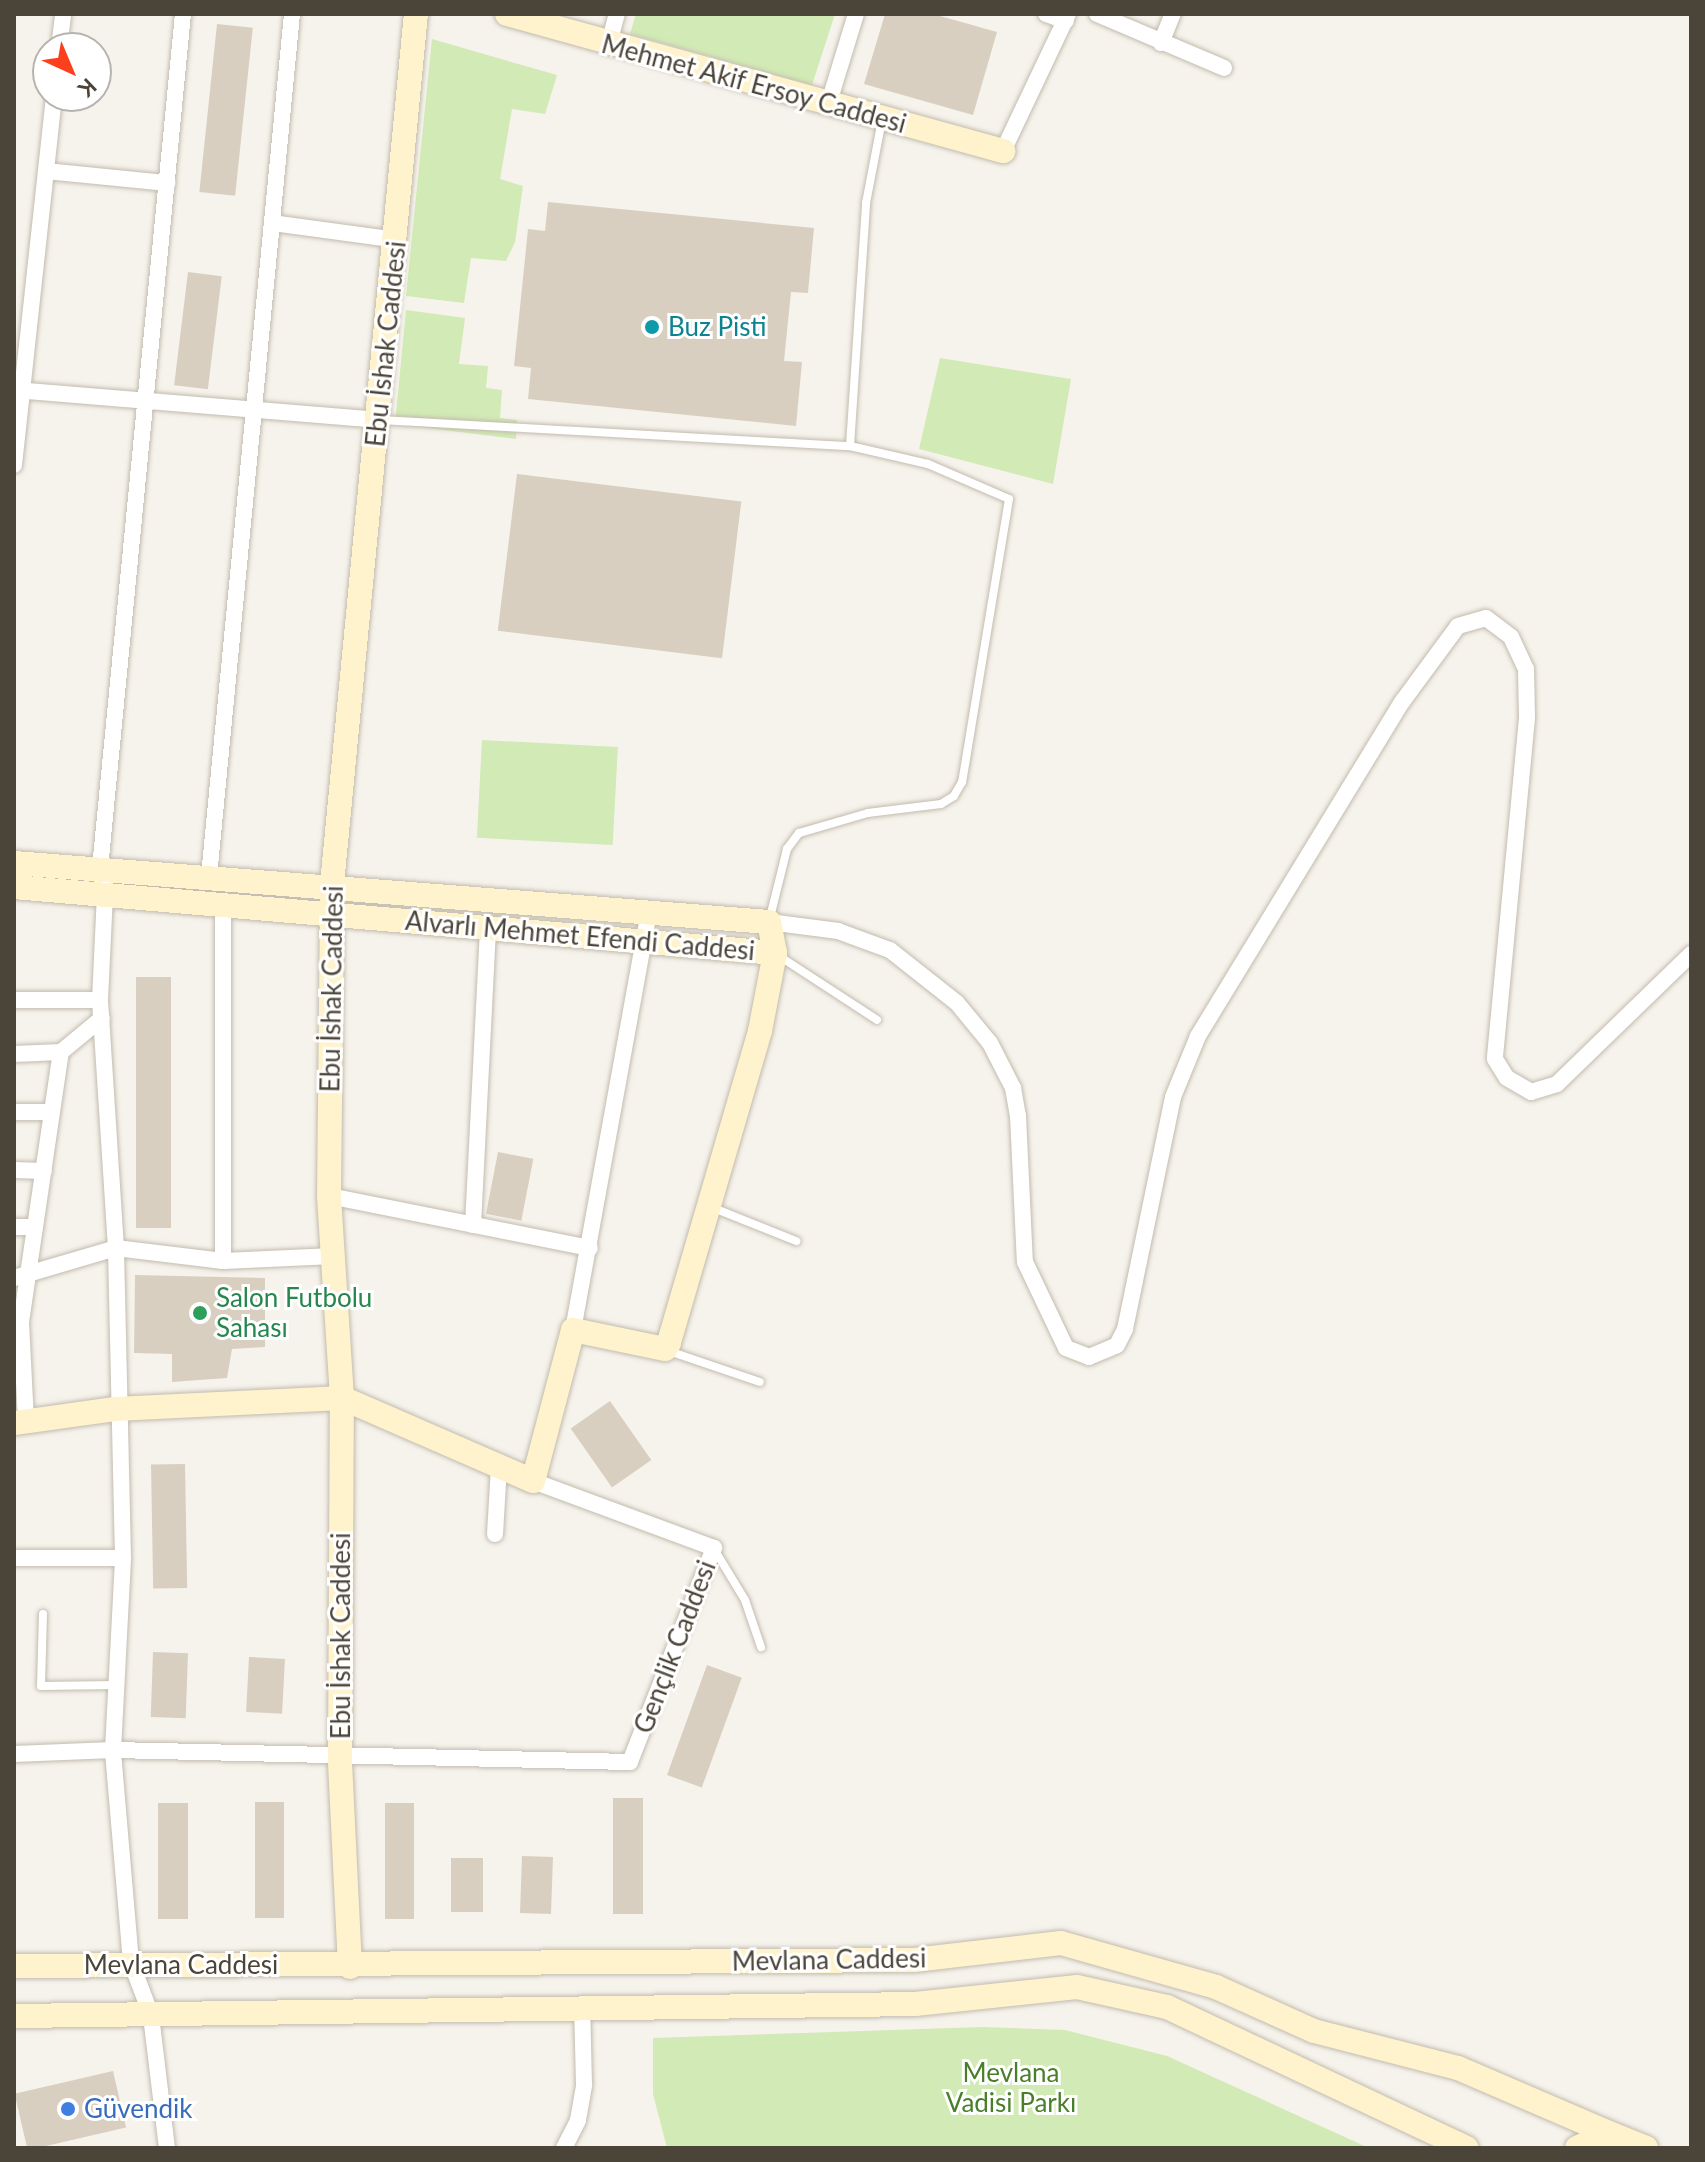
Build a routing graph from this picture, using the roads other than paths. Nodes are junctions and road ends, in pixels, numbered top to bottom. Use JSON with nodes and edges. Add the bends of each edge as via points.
{"nodes":[{"id":1,"x":183,"y":14,"type":"edge"},
{"id":2,"x":292,"y":14,"type":"edge"},
{"id":3,"x":416,"y":14,"type":"edge"},
{"id":4,"x":507,"y":14,"type":"edge"},
{"id":5,"x":617,"y":14,"type":"edge"},
{"id":6,"x":856,"y":14,"type":"edge"},
{"id":7,"x":1046,"y":14,"type":"edge"},
{"id":8,"x":1097,"y":14,"type":"edge"},
{"id":9,"x":1173,"y":14,"type":"edge"},
{"id":10,"x":1067,"y":17,"type":"edge"},
{"id":11,"x":1161,"y":43,"type":"junction"},
{"id":12,"x":608,"y":47,"type":"junction"},
{"id":13,"x":1224,"y":68,"type":"dead end"},
{"id":14,"x":830,"y":99,"type":"junction"},
{"id":15,"x":52,"y":112,"type":"edge"},
{"id":16,"x":882,"y":116,"type":"junction"},
{"id":17,"x":1003,"y":151,"type":"joint"},
{"id":18,"x":46,"y":171,"type":"junction"},
{"id":19,"x":167,"y":183,"type":"junction"},
{"id":20,"x":272,"y":223,"type":"junction"},
{"id":21,"x":398,"y":240,"type":"junction"},
{"id":22,"x":18,"y":390,"type":"edge"},
{"id":23,"x":147,"y":401,"type":"junction"},
{"id":24,"x":251,"y":412,"type":"junction"},
{"id":25,"x":378,"y":420,"type":"junction"},
{"id":26,"x":850,"y":446,"type":"junction"},
{"id":27,"x":14,"y":465,"type":"edge"},
{"id":28,"x":14,"y":863,"type":"edge"},
{"id":29,"x":100,"y":868,"type":"junction"},
{"id":30,"x":209,"y":876,"type":"junction"},
{"id":31,"x":332,"y":884,"type":"junction"},
{"id":32,"x":14,"y":887,"type":"edge"},
{"id":33,"x":105,"y":894,"type":"junction"},
{"id":34,"x":223,"y":906,"type":"junction"},
{"id":35,"x":649,"y":911,"type":"junction"},
{"id":36,"x":333,"y":915,"type":"junction"},
{"id":37,"x":769,"y":922,"type":"junction"},
{"id":38,"x":488,"y":927,"type":"junction"},
{"id":39,"x":646,"y":940,"type":"junction"},
{"id":40,"x":775,"y":953,"type":"junction"},
{"id":41,"x":1691,"y":954,"type":"edge"},
{"id":42,"x":14,"y":1000,"type":"edge"},
{"id":43,"x":100,"y":1000,"type":"junction"},
{"id":44,"x":102,"y":1018,"type":"junction"},
{"id":45,"x":877,"y":1020,"type":"dead end"},
{"id":46,"x":61,"y":1052,"type":"junction"},
{"id":47,"x":14,"y":1054,"type":"edge"},
{"id":48,"x":14,"y":1112,"type":"edge"},
{"id":49,"x":52,"y":1112,"type":"junction"},
{"id":50,"x":14,"y":1170,"type":"edge"},
{"id":51,"x":44,"y":1171,"type":"junction"},
{"id":52,"x":329,"y":1196,"type":"junction"},
{"id":53,"x":710,"y":1207,"type":"junction"},
{"id":54,"x":473,"y":1225,"type":"junction"},
{"id":55,"x":14,"y":1227,"type":"edge"},
{"id":56,"x":35,"y":1227,"type":"junction"},
{"id":57,"x":796,"y":1241,"type":"dead end"},
{"id":58,"x":116,"y":1248,"type":"junction"},
{"id":59,"x":590,"y":1248,"type":"junction"},
{"id":60,"x":334,"y":1256,"type":"junction"},
{"id":61,"x":223,"y":1261,"type":"junction"},
{"id":62,"x":21,"y":1277,"type":"edge"},
{"id":63,"x":573,"y":1330,"type":"junction"},
{"id":64,"x":665,"y":1349,"type":"junction"},
{"id":65,"x":19,"y":1352,"type":"edge"},
{"id":66,"x":760,"y":1382,"type":"dead end"},
{"id":67,"x":342,"y":1398,"type":"junction"},
{"id":68,"x":115,"y":1409,"type":"junction"},
{"id":69,"x":20,"y":1422,"type":"edge"},
{"id":70,"x":499,"y":1467,"type":"junction"},
{"id":71,"x":533,"y":1481,"type":"junction"},
{"id":72,"x":495,"y":1534,"type":"dead end"},
{"id":73,"x":714,"y":1548,"type":"junction"},
{"id":74,"x":14,"y":1558,"type":"edge"},
{"id":75,"x":123,"y":1558,"type":"junction"},
{"id":76,"x":43,"y":1614,"type":"dead end"},
{"id":77,"x":761,"y":1647,"type":"dead end"},
{"id":78,"x":116,"y":1685,"type":"junction"},
{"id":79,"x":113,"y":1750,"type":"junction"},
{"id":80,"x":14,"y":1754,"type":"edge"},
{"id":81,"x":340,"y":1759,"type":"junction"},
{"id":82,"x":914,"y":1960,"type":"junction"},
{"id":83,"x":131,"y":1962,"type":"junction"},
{"id":84,"x":14,"y":1966,"type":"edge"},
{"id":85,"x":350,"y":1967,"type":"junction"},
{"id":86,"x":915,"y":2004,"type":"junction"},
{"id":87,"x":582,"y":2005,"type":"junction"},
{"id":88,"x":151,"y":2015,"type":"junction"},
{"id":89,"x":14,"y":2016,"type":"edge"},
{"id":90,"x":1609,"y":2133,"type":"junction"},
{"id":91,"x":167,"y":2148,"type":"edge"},
{"id":92,"x":564,"y":2148,"type":"edge"},
{"id":93,"x":1466,"y":2148,"type":"edge"},
{"id":94,"x":1577,"y":2148,"type":"edge"},
{"id":95,"x":1646,"y":2148,"type":"edge"}],
"edges":[{"from":1,"to":19,"type":"street"},
{"from":2,"to":20,"type":"street"},
{"from":3,"to":21,"type":"street","name":"Ebu İshak Caddesi"},
{"from":4,"to":12,"type":"street","name":"Mehmet Akif Ersoy Caddesi"},
{"from":5,"to":12,"type":"street"},
{"from":6,"to":14,"type":"street"},
{"from":7,"to":10,"type":"street"},
{"from":8,"to":11,"type":"street"},
{"from":9,"to":11,"type":"street"},
{"from":10,"to":17,"type":"street"},
{"from":11,"to":13,"type":"street"},
{"from":12,"to":14,"type":"street","name":"Mehmet Akif Ersoy Caddesi"},
{"from":14,"to":16,"type":"street","name":"Mehmet Akif Ersoy Caddesi"},
{"from":15,"to":18,"type":"street"},
{"from":16,"to":17,"type":"street","name":"Mehmet Akif Ersoy Caddesi"},
{"from":16,"to":26,"type":"lane","via":[[866,203]]},
{"from":18,"to":19,"type":"street"},
{"from":18,"to":22,"type":"street"},
{"from":19,"to":23,"type":"street"},
{"from":20,"to":21,"type":"street"},
{"from":20,"to":24,"type":"street"},
{"from":21,"to":25,"type":"street","name":"Ebu İshak Caddesi"},
{"from":22,"to":23,"type":"street"},
{"from":22,"to":27,"type":"street"},
{"from":23,"to":24,"type":"street"},
{"from":23,"to":29,"type":"street"},
{"from":24,"to":25,"type":"street"},
{"from":24,"to":30,"type":"street"},
{"from":25,"to":26,"type":"lane"},
{"from":25,"to":31,"type":"street","name":"Ebu İshak Caddesi"},
{"from":26,"to":37,"type":"lane","via":[[940,468],[1009,499],[962,782],[941,804],[868,813],[799,833],[787,849]]},
{"from":28,"to":29,"type":"street"},
{"from":29,"to":30,"type":"street"},
{"from":29,"to":33,"type":"street"},
{"from":30,"to":31,"type":"street"},
{"from":31,"to":35,"type":"street"},
{"from":31,"to":36,"type":"street","name":"Ebu İshak Caddesi"},
{"from":32,"to":33,"type":"street","name":"Alvarlı Mehmet Efendi Caddesi"},
{"from":33,"to":34,"type":"street","name":"Alvarlı Mehmet Efendi Caddesi"},
{"from":33,"to":43,"type":"street"},
{"from":34,"to":36,"type":"street","name":"Alvarlı Mehmet Efendi Caddesi"},
{"from":34,"to":61,"type":"street"},
{"from":35,"to":37,"type":"street"},
{"from":35,"to":39,"type":"street"},
{"from":36,"to":38,"type":"street","name":"Alvarlı Mehmet Efendi Caddesi"},
{"from":36,"to":52,"type":"street","name":"Ebu İshak Caddesi"},
{"from":37,"to":40,"type":"street"},
{"from":37,"to":41,"type":"street","via":[[838,931],[890,950],[957,1003],[990,1043],[1013,1088],[1018,1116],[1025,1262],[1066,1348],[1089,1357],[1117,1345],[1125,1329],[1173,1097],[1198,1036],[1402,702],[1458,626],[1486,618],[1511,637],[1526,669],[1527,718],[1495,1059],[1507,1078],[1531,1092],[1557,1084]]},
{"from":38,"to":39,"type":"street","name":"Alvarlı Mehmet Efendi Caddesi"},
{"from":38,"to":54,"type":"street"},
{"from":39,"to":40,"type":"street","name":"Alvarlı Mehmet Efendi Caddesi"},
{"from":39,"to":59,"type":"street"},
{"from":40,"to":45,"type":"lane"},
{"from":40,"to":53,"type":"street","name":"Alvarlı Mehmet Efendi Caddesi","via":[[760,1031]]},
{"from":42,"to":43,"type":"street"},
{"from":43,"to":44,"type":"street"},
{"from":44,"to":46,"type":"street"},
{"from":44,"to":58,"type":"street"},
{"from":46,"to":47,"type":"street"},
{"from":46,"to":49,"type":"street"},
{"from":48,"to":49,"type":"street"},
{"from":49,"to":51,"type":"street"},
{"from":50,"to":51,"type":"street"},
{"from":51,"to":56,"type":"street"},
{"from":52,"to":54,"type":"street"},
{"from":52,"to":60,"type":"street","name":"Ebu İshak Caddesi"},
{"from":53,"to":57,"type":"lane"},
{"from":53,"to":64,"type":"street","name":"Alvarlı Mehmet Efendi Caddesi"},
{"from":54,"to":59,"type":"street"},
{"from":55,"to":56,"type":"street"},
{"from":56,"to":62,"type":"street"},
{"from":58,"to":61,"type":"street"},
{"from":58,"to":62,"type":"street"},
{"from":58,"to":68,"type":"street"},
{"from":59,"to":63,"type":"street"},
{"from":60,"to":61,"type":"street"},
{"from":60,"to":67,"type":"street","name":"Ebu İshak Caddesi"},
{"from":62,"to":65,"type":"street"},
{"from":63,"to":64,"type":"street"},
{"from":63,"to":71,"type":"street"},
{"from":64,"to":66,"type":"lane"},
{"from":65,"to":69,"type":"street"},
{"from":67,"to":68,"type":"street","name":"Gençlik Caddesi"},
{"from":67,"to":70,"type":"street","name":"Gençlik Caddesi"},
{"from":67,"to":81,"type":"street","name":"Ebu İshak Caddesi"},
{"from":68,"to":69,"type":"street","name":"Gençlik Caddesi"},
{"from":68,"to":75,"type":"street"},
{"from":70,"to":71,"type":"street","name":"Gençlik Caddesi"},
{"from":70,"to":72,"type":"street"},
{"from":71,"to":73,"type":"street","name":"Gençlik Caddesi"},
{"from":73,"to":77,"type":"lane","via":[[745,1600]]},
{"from":73,"to":81,"type":"street","name":"Gençlik Caddesi","via":[[630,1762]]},
{"from":74,"to":75,"type":"street"},
{"from":75,"to":78,"type":"street"},
{"from":76,"to":78,"type":"lane","via":[[41,1686]]},
{"from":78,"to":79,"type":"street"},
{"from":79,"to":80,"type":"street","name":"Gençlik Caddesi"},
{"from":79,"to":81,"type":"street","name":"Gençlik Caddesi"},
{"from":79,"to":83,"type":"street"},
{"from":81,"to":85,"type":"street","name":"Ebu İshak Caddesi"},
{"from":82,"to":85,"type":"street","name":"Mevlana Caddesi"},
{"from":82,"to":86,"type":"street"},
{"from":82,"to":90,"type":"street","name":"Mevlana Caddesi","via":[[1061,1943],[1216,1987],[1314,2031],[1458,2068]]},
{"from":83,"to":84,"type":"street","name":"Mevlana Caddesi"},
{"from":83,"to":85,"type":"street","name":"Mevlana Caddesi"},
{"from":83,"to":88,"type":"street"},
{"from":86,"to":87,"type":"street","name":"Mevlana Caddesi"},
{"from":86,"to":93,"type":"street","name":"Mevlana Caddesi","via":[[1077,1987],[1167,2007]]},
{"from":87,"to":88,"type":"street","name":"Mevlana Caddesi"},
{"from":87,"to":92,"type":"street","via":[[584,2085],[578,2120]]},
{"from":88,"to":89,"type":"street","name":"Mevlana Caddesi"},
{"from":88,"to":91,"type":"street"},
{"from":90,"to":94,"type":"street"},
{"from":90,"to":95,"type":"street","name":"Mevlana Caddesi"}]}
